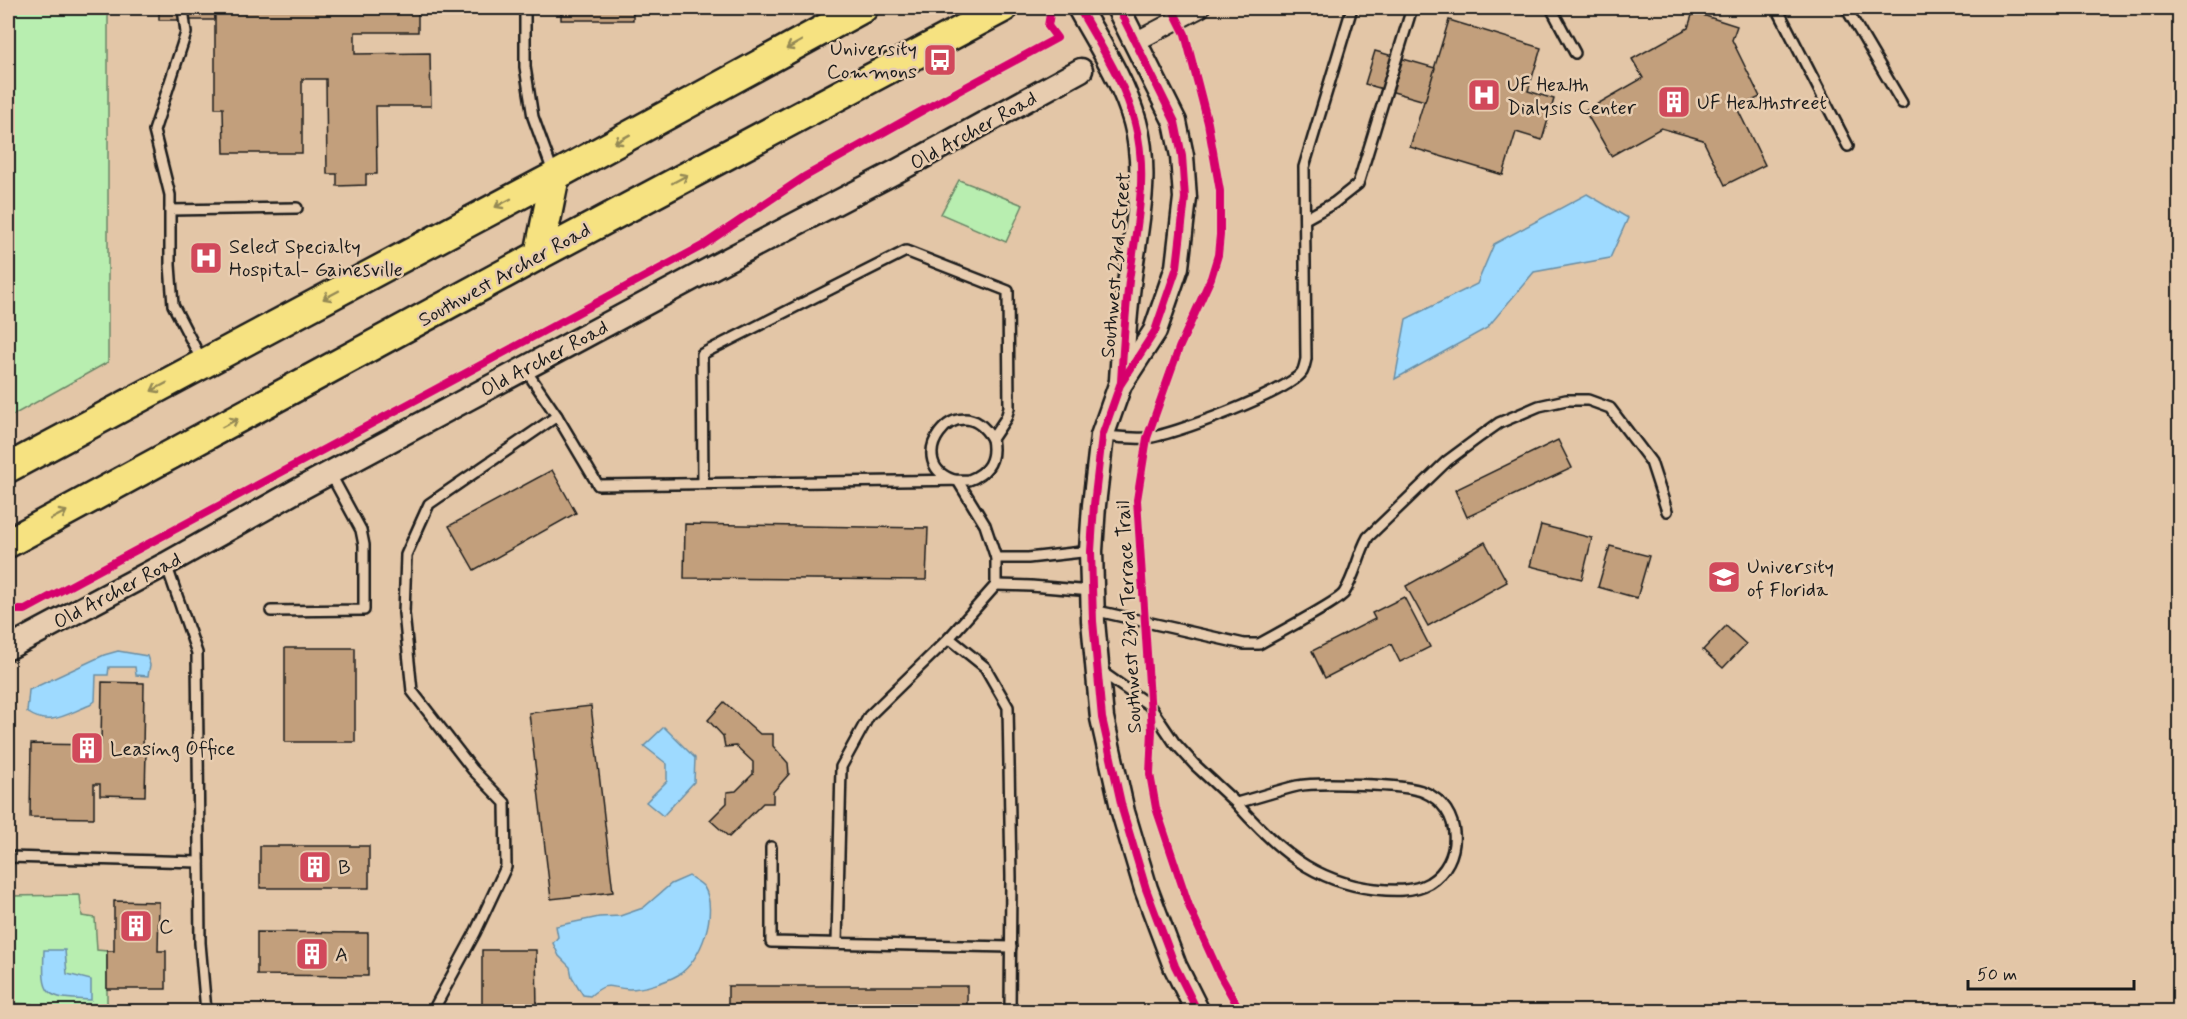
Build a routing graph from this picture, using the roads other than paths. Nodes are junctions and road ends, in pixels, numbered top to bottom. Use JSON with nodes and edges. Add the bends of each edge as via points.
{"nodes":[{"id":1,"x":183,"y":8,"type":"edge"},
{"id":2,"x":525,"y":8,"type":"edge"},
{"id":3,"x":863,"y":8,"type":"edge"},
{"id":4,"x":1003,"y":8,"type":"edge"},
{"id":5,"x":1118,"y":8,"type":"edge"},
{"id":6,"x":1200,"y":8,"type":"edge"},
{"id":7,"x":1352,"y":8,"type":"edge"},
{"id":8,"x":1412,"y":8,"type":"edge"},
{"id":9,"x":1551,"y":8,"type":"edge"},
{"id":10,"x":1777,"y":8,"type":"edge"},
{"id":11,"x":1846,"y":8,"type":"edge"},
{"id":12,"x":1084,"y":15,"type":"edge"},
{"id":13,"x":1135,"y":42,"type":"junction"},
{"id":14,"x":1575,"y":53,"type":"dead end"},
{"id":15,"x":1081,"y":70,"type":"junction"},
{"id":16,"x":1121,"y":86,"type":"junction"},
{"id":17,"x":1902,"y":103,"type":"dead end"},
{"id":18,"x":1848,"y":146,"type":"dead end"},
{"id":19,"x":555,"y":176,"type":"junction"},
{"id":20,"x":297,"y":208,"type":"dead end"},
{"id":21,"x":170,"y":210,"type":"junction"},
{"id":22,"x":1305,"y":219,"type":"junction"},
{"id":23,"x":539,"y":255,"type":"junction"},
{"id":24,"x":204,"y":363,"type":"junction"},
{"id":25,"x":525,"y":369,"type":"junction"},
{"id":26,"x":1120,"y":385,"type":"junction"},
{"id":27,"x":557,"y":416,"type":"junction"},
{"id":28,"x":1102,"y":436,"type":"junction"},
{"id":29,"x":992,"y":440,"type":"junction"},
{"id":30,"x":8,"y":468,"type":"edge"},
{"id":31,"x":330,"y":473,"type":"junction"},
{"id":32,"x":958,"y":481,"type":"junction"},
{"id":33,"x":703,"y":483,"type":"junction"},
{"id":34,"x":1667,"y":511,"type":"dead end"},
{"id":35,"x":8,"y":543,"type":"edge"},
{"id":36,"x":1091,"y":551,"type":"junction"},
{"id":37,"x":996,"y":558,"type":"junction"},
{"id":38,"x":166,"y":564,"type":"junction"},
{"id":39,"x":996,"y":585,"type":"junction"},
{"id":40,"x":1092,"y":600,"type":"junction"},
{"id":41,"x":271,"y":611,"type":"dead end"},
{"id":42,"x":949,"y":638,"type":"junction"},
{"id":43,"x":8,"y":648,"type":"edge"},
{"id":44,"x":1098,"y":668,"type":"junction"},
{"id":45,"x":1236,"y":803,"type":"junction"},
{"id":46,"x":771,"y":847,"type":"dead end"},
{"id":47,"x":8,"y":857,"type":"edge"},
{"id":48,"x":199,"y":862,"type":"junction"},
{"id":49,"x":837,"y":943,"type":"junction"},
{"id":50,"x":1011,"y":947,"type":"junction"},
{"id":51,"x":204,"y":1011,"type":"edge"},
{"id":52,"x":216,"y":1011,"type":"edge"},
{"id":53,"x":436,"y":1011,"type":"edge"},
{"id":54,"x":1010,"y":1011,"type":"edge"},
{"id":55,"x":1198,"y":1011,"type":"edge"}],
"edges":[{"from":1,"to":21,"type":"lane","via":[[186,33],[154,131]]},
{"from":2,"to":19,"type":"lane","via":[[525,67],[532,107]]},
{"from":3,"to":19,"type":"main road","one_way":true},
{"from":23,"to":4,"type":"main road","name":"Southwest Archer Road","one_way":true},
{"from":5,"to":13,"type":"street","name":"Southwest 23rd Street"},
{"from":6,"to":13,"type":"street"},
{"from":7,"to":22,"type":"lane","via":[[1304,167]]},
{"from":8,"to":22,"type":"lane","via":[[1358,184]]},
{"from":9,"to":14,"type":"lane"},
{"from":10,"to":18,"type":"lane"},
{"from":11,"to":17,"type":"lane"},
{"from":12,"to":15,"type":"street"},
{"from":12,"to":16,"type":"street","name":"Southwest 23rd Street"},
{"from":13,"to":26,"type":"street","name":"Southwest 23rd Street","via":[[1175,122],[1185,198],[1177,267],[1155,331]]},
{"from":15,"to":16,"type":"street"},
{"from":15,"to":25,"type":"street","name":"Old Archer Road"},
{"from":16,"to":26,"type":"street","name":"Southwest 23rd Street","via":[[1141,150],[1142,185]]},
{"from":19,"to":23,"type":"main road"},
{"from":19,"to":24,"type":"main road","one_way":true},
{"from":20,"to":21,"type":"lane"},
{"from":21,"to":24,"type":"lane","via":[[174,305]]},
{"from":22,"to":28,"type":"lane","via":[[1306,359],[1302,372],[1291,382],[1237,409],[1181,429],[1147,438]]},
{"from":35,"to":23,"type":"main road","name":"Southwest Archer Road","one_way":true},
{"from":24,"to":30,"type":"main road","one_way":true},
{"from":25,"to":27,"type":"lane"},
{"from":25,"to":31,"type":"street","name":"Old Archer Road"},
{"from":26,"to":28,"type":"street"},
{"from":27,"to":33,"type":"lane","via":[[598,484]]},
{"from":27,"to":53,"type":"lane","via":[[429,504],[406,555],[404,613],[412,691],[473,770],[505,803],[506,867]]},
{"from":28,"to":36,"type":"street"},
{"from":29,"to":32,"type":"lane","via":[[993,455],[986,471]]},
{"from":29,"to":32,"type":"lane","via":[[972,421],[954,421],[939,430],[932,445],[933,459],[940,472]]},
{"from":29,"to":33,"type":"lane","via":[[1009,408],[1008,291],[906,251],[702,354]]},
{"from":31,"to":38,"type":"street","name":"Old Archer Road"},
{"from":31,"to":41,"type":"lane","via":[[363,538],[364,610]]},
{"from":32,"to":33,"type":"lane"},
{"from":32,"to":37,"type":"lane","via":[[985,525]]},
{"from":34,"to":40,"type":"lane","via":[[1651,462],[1610,408],[1588,400],[1566,400],[1539,406],[1499,423],[1447,461],[1368,537],[1343,595],[1259,644],[1244,644]]},
{"from":36,"to":37,"type":"lane"},
{"from":36,"to":40,"type":"street"},
{"from":37,"to":39,"type":"lane"},
{"from":38,"to":43,"type":"street","name":"Old Archer Road"},
{"from":38,"to":48,"type":"lane","via":[[197,653]]},
{"from":39,"to":40,"type":"lane","via":[[1031,586]]},
{"from":39,"to":42,"type":"lane"},
{"from":40,"to":44,"type":"street"},
{"from":42,"to":49,"type":"lane","via":[[869,716],[841,767]]},
{"from":42,"to":50,"type":"lane","via":[[985,666],[1008,707]]},
{"from":44,"to":45,"type":"lane","via":[[1149,705],[1174,742]]},
{"from":44,"to":55,"type":"street","via":[[1102,718],[1123,812],[1175,966]]},
{"from":45,"to":45,"type":"lane","via":[[1299,786],[1406,787],[1425,792],[1442,803],[1453,820],[1453,855],[1442,872],[1409,890],[1356,886],[1314,872],[1289,856]]},
{"from":46,"to":49,"type":"lane","via":[[771,942]]},
{"from":47,"to":48,"type":"lane"},
{"from":48,"to":51,"type":"lane"},
{"from":49,"to":50,"type":"lane"},
{"from":50,"to":54,"type":"lane"},
{"from":51,"to":52,"type":"lane"}]}
